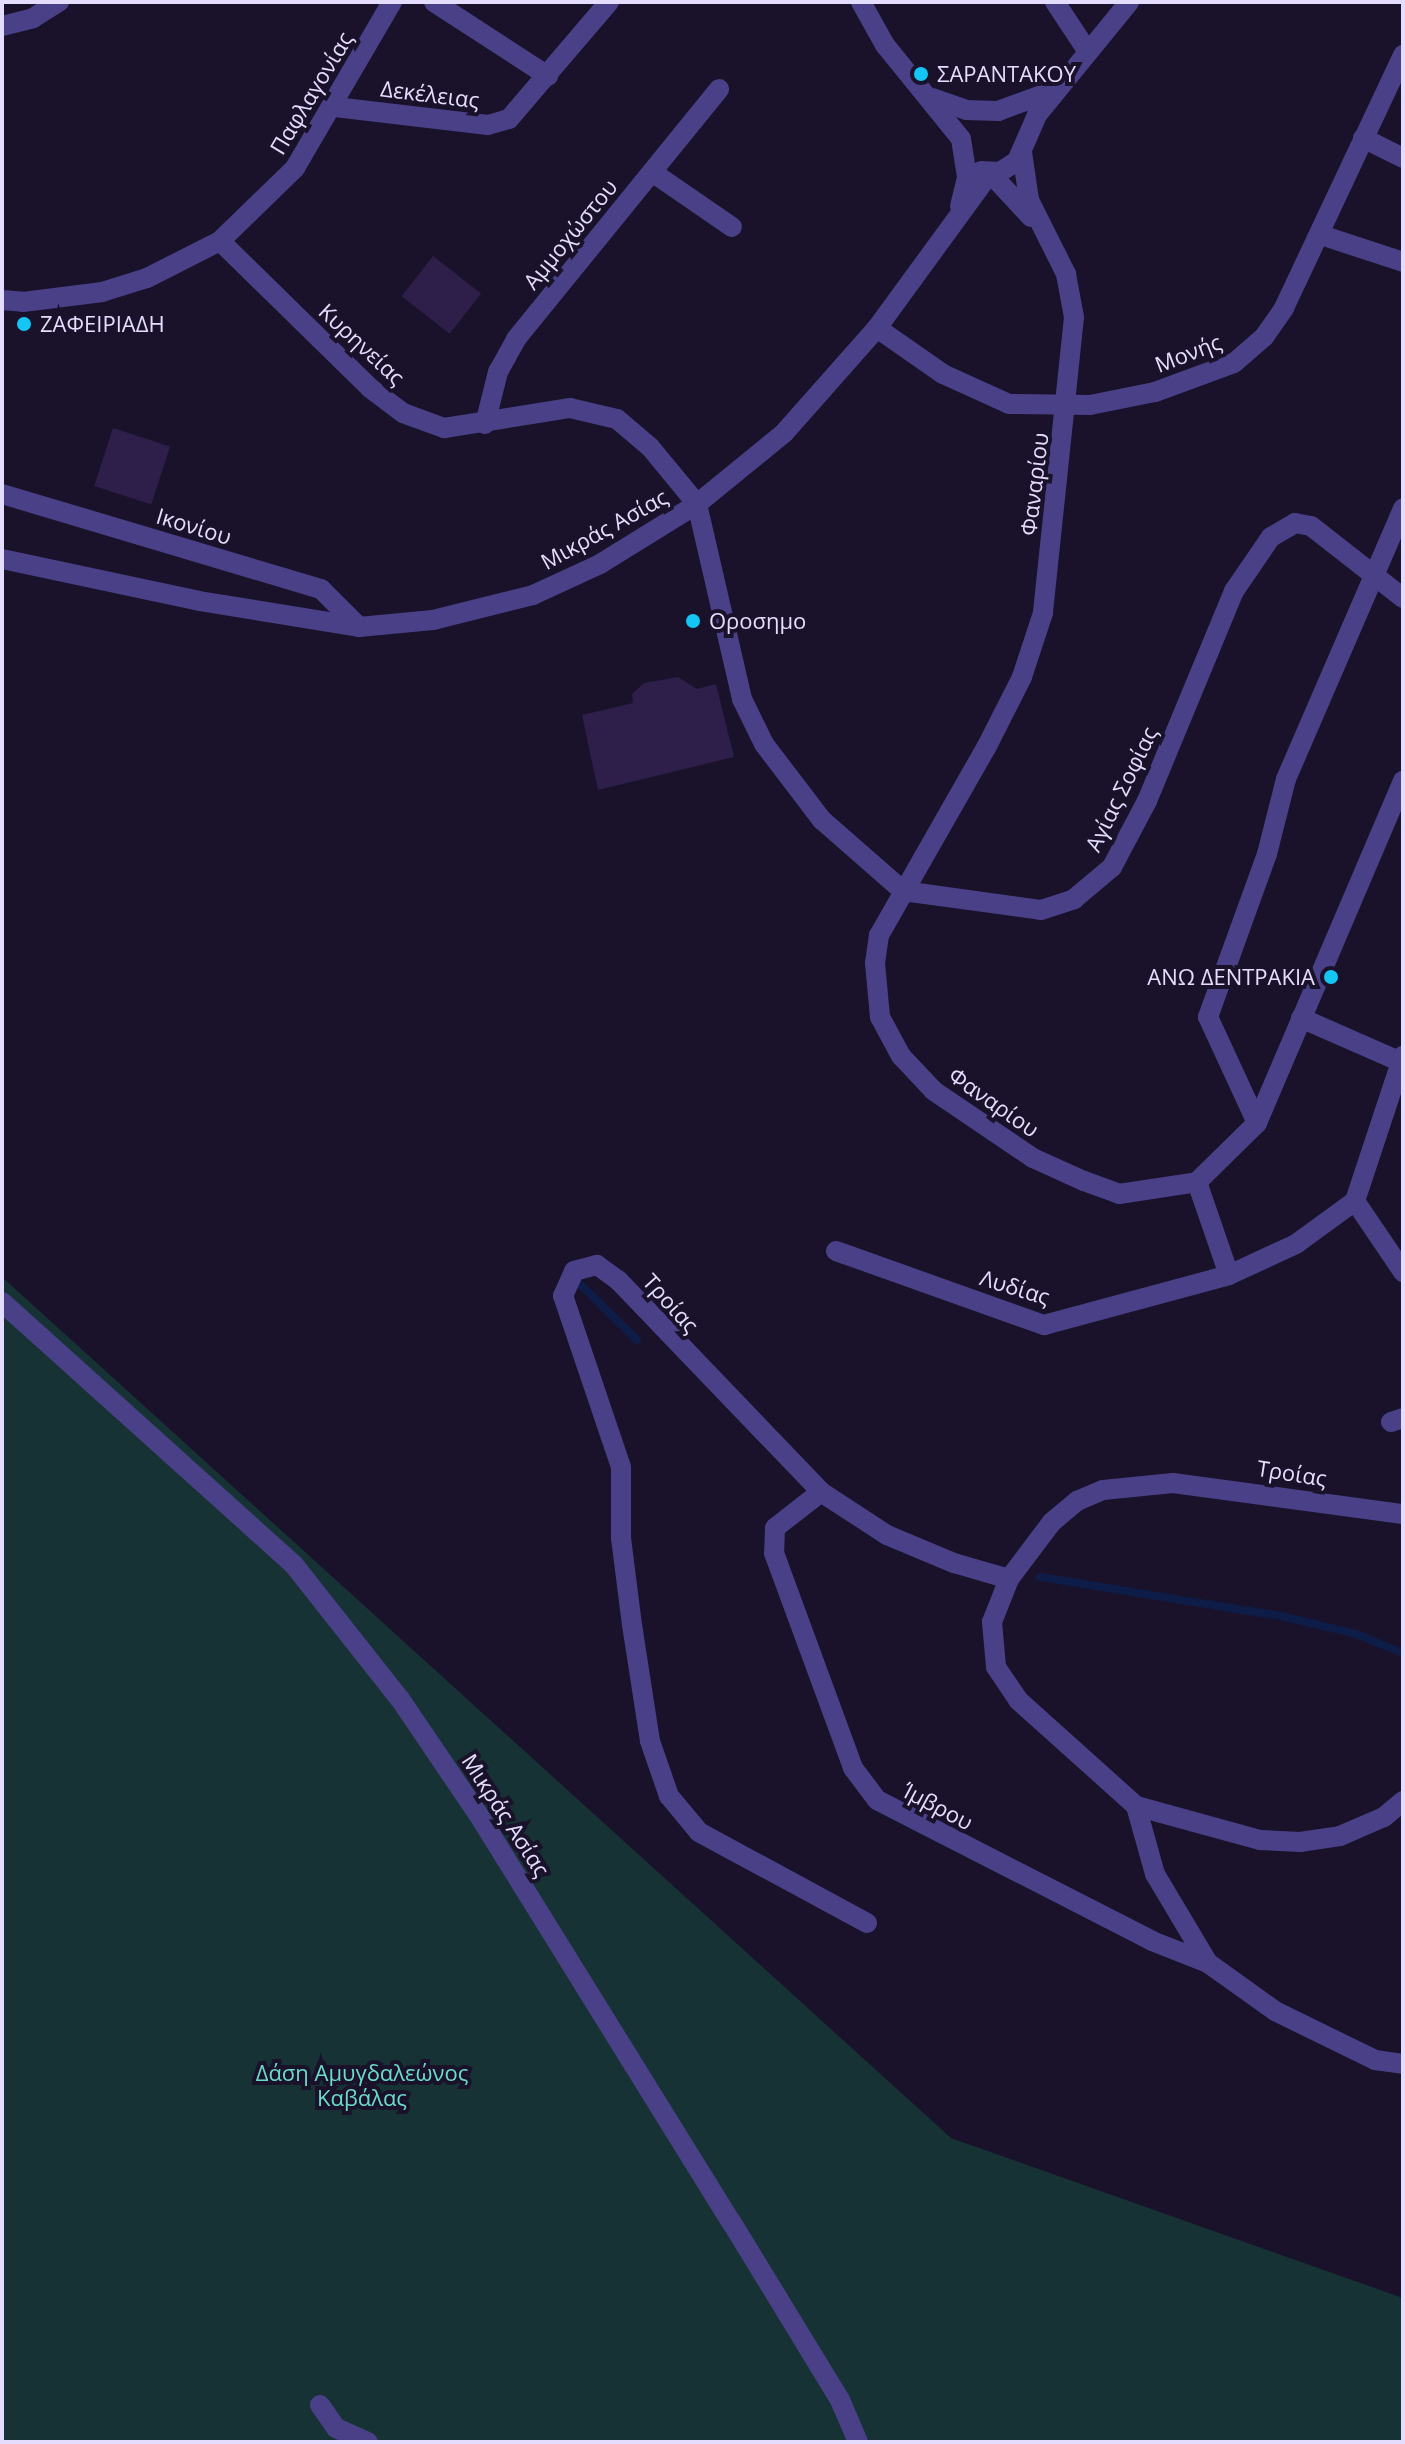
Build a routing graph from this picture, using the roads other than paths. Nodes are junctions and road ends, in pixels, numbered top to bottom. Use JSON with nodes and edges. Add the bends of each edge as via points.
{"nodes":[{"id":1,"x":59,"y":2,"type":"edge"},
{"id":2,"x":392,"y":2,"type":"edge"},
{"id":3,"x":434,"y":2,"type":"edge"},
{"id":4,"x":609,"y":2,"type":"edge"},
{"id":5,"x":861,"y":2,"type":"edge"},
{"id":6,"x":1055,"y":2,"type":"edge"},
{"id":7,"x":1129,"y":2,"type":"edge"},
{"id":8,"x":2,"y":26,"type":"edge"},
{"id":9,"x":1088,"y":52,"type":"junction"},
{"id":10,"x":1403,"y":55,"type":"edge"},
{"id":11,"x":548,"y":76,"type":"junction"},
{"id":12,"x":719,"y":89,"type":"dead end"},
{"id":13,"x":1057,"y":89,"type":"junction"},
{"id":14,"x":922,"y":90,"type":"junction"},
{"id":15,"x":335,"y":107,"type":"junction"},
{"id":16,"x":993,"y":110,"type":"junction"},
{"id":17,"x":1363,"y":138,"type":"junction"},
{"id":18,"x":1023,"y":147,"type":"junction"},
{"id":19,"x":963,"y":148,"type":"junction"},
{"id":20,"x":1403,"y":158,"type":"edge"},
{"id":21,"x":652,"y":172,"type":"junction"},
{"id":22,"x":990,"y":173,"type":"junction"},
{"id":23,"x":732,"y":227,"type":"dead end"},
{"id":24,"x":951,"y":229,"type":"junction"},
{"id":25,"x":1045,"y":232,"type":"junction"},
{"id":26,"x":1321,"y":235,"type":"junction"},
{"id":27,"x":220,"y":241,"type":"junction"},
{"id":28,"x":1403,"y":262,"type":"edge"},
{"id":29,"x":2,"y":300,"type":"edge"},
{"id":30,"x":877,"y":328,"type":"junction"},
{"id":31,"x":1067,"y":408,"type":"junction"},
{"id":32,"x":485,"y":424,"type":"junction"},
{"id":33,"x":2,"y":494,"type":"edge"},
{"id":34,"x":697,"y":504,"type":"junction"},
{"id":35,"x":1403,"y":508,"type":"edge"},
{"id":36,"x":2,"y":559,"type":"edge"},
{"id":37,"x":1374,"y":576,"type":"junction"},
{"id":38,"x":1403,"y":598,"type":"edge"},
{"id":39,"x":359,"y":627,"type":"junction"},
{"id":40,"x":1403,"y":781,"type":"edge"},
{"id":41,"x":903,"y":891,"type":"junction"},
{"id":42,"x":1301,"y":1018,"type":"junction"},
{"id":43,"x":1402,"y":1059,"type":"edge"},
{"id":44,"x":1257,"y":1123,"type":"junction"},
{"id":45,"x":1197,"y":1182,"type":"junction"},
{"id":46,"x":1355,"y":1201,"type":"junction"},
{"id":47,"x":836,"y":1251,"type":"dead end"},
{"id":48,"x":1403,"y":1272,"type":"edge"},
{"id":49,"x":1229,"y":1275,"type":"junction"},
{"id":50,"x":2,"y":1302,"type":"edge"},
{"id":51,"x":821,"y":1492,"type":"junction"},
{"id":52,"x":1403,"y":1514,"type":"edge"},
{"id":53,"x":1009,"y":1579,"type":"junction"},
{"id":54,"x":1403,"y":1801,"type":"edge"},
{"id":55,"x":1136,"y":1806,"type":"junction"},
{"id":56,"x":867,"y":1923,"type":"dead end"},
{"id":57,"x":1208,"y":1963,"type":"junction"},
{"id":58,"x":1403,"y":2064,"type":"edge"},
{"id":59,"x":320,"y":2405,"type":"dead end"},
{"id":60,"x":368,"y":2442,"type":"edge"},
{"id":61,"x":858,"y":2442,"type":"edge"}],
"edges":[{"from":1,"to":8,"type":"street","via":[[33,18]]},
{"from":2,"to":15,"type":"street","name":"Παφλαγονίας"},
{"from":3,"to":11,"type":"street"},
{"from":4,"to":11,"type":"street","name":"Δεκέλειας"},
{"from":5,"to":14,"type":"street"},
{"from":6,"to":9,"type":"street"},
{"from":7,"to":9,"type":"street"},
{"from":9,"to":13,"type":"street"},
{"from":10,"to":17,"type":"street","name":"Μονής"},
{"from":11,"to":15,"type":"street","name":"Δεκέλειας","via":[[509,119],[488,125]]},
{"from":12,"to":21,"type":"street","name":"Αμμοχώστου"},
{"from":13,"to":16,"type":"street"},
{"from":13,"to":18,"type":"street"},
{"from":14,"to":16,"type":"street","via":[[958,109]]},
{"from":14,"to":19,"type":"street"},
{"from":15,"to":27,"type":"street","name":"Παφλαγονίας","via":[[295,168]]},
{"from":16,"to":18,"type":"street","via":[[1017,122]]},
{"from":16,"to":19,"type":"street","via":[[969,121]]},
{"from":17,"to":20,"type":"street"},
{"from":17,"to":26,"type":"street","name":"Μονής"},
{"from":18,"to":22,"type":"street","via":[[1009,167]]},
{"from":18,"to":25,"type":"street","via":[[1029,200]]},
{"from":19,"to":22,"type":"street"},
{"from":19,"to":24,"type":"street","via":[[963,198]]},
{"from":21,"to":23,"type":"street"},
{"from":21,"to":32,"type":"street","name":"Αμμοχώστου","via":[[516,339],[498,372]]},
{"from":22,"to":24,"type":"street","name":"Μικράς Ασίας"},
{"from":22,"to":25,"type":"street"},
{"from":24,"to":30,"type":"street","name":"Μικράς Ασίας"},
{"from":25,"to":31,"type":"street","name":"Φαναρίου","via":[[1066,274],[1074,317]]},
{"from":26,"to":28,"type":"street"},
{"from":26,"to":31,"type":"street","name":"Μονής","via":[[1271,327],[1234,363],[1155,392]]},
{"from":27,"to":29,"type":"street","name":"Παφλαγονίας","via":[[147,278],[102,292]]},
{"from":27,"to":32,"type":"street","name":"Κυρηνείας","via":[[370,388],[403,413],[444,428]]},
{"from":30,"to":31,"type":"street","name":"Μονής","via":[[978,393],[1009,404]]},
{"from":30,"to":34,"type":"street","name":"Μικράς Ασίας","via":[[821,397]]},
{"from":31,"to":41,"type":"street","name":"Φαναρίου","via":[[1043,613],[1022,677]]},
{"from":32,"to":34,"type":"street","name":"Κυρηνείας","via":[[534,410],[570,408],[617,419],[650,447]]},
{"from":33,"to":39,"type":"street","name":"Ικονίου","via":[[321,589]]},
{"from":34,"to":39,"type":"street","name":"Μικράς Ασίας","via":[[600,564],[533,595],[433,620]]},
{"from":34,"to":41,"type":"street","via":[[742,699],[764,744],[790,785],[832,831]]},
{"from":35,"to":37,"type":"street"},
{"from":36,"to":39,"type":"street","name":"Μικράς Ασίας","via":[[199,601]]},
{"from":37,"to":38,"type":"street"},
{"from":37,"to":41,"type":"street","name":"Αγίας Σοφίας","via":[[1311,526],[1295,523],[1271,537],[1234,591],[1147,801],[1112,867],[1074,899],[1041,910]]},
{"from":37,"to":44,"type":"street","via":[[1286,779],[1267,854],[1208,1017]]},
{"from":40,"to":42,"type":"street"},
{"from":41,"to":45,"type":"street","name":"Φαναρίου","via":[[879,935],[875,963],[880,1017],[901,1056],[934,1091],[1033,1158],[1119,1194]]},
{"from":42,"to":43,"type":"street"},
{"from":42,"to":44,"type":"street"},
{"from":43,"to":46,"type":"street"},
{"from":44,"to":45,"type":"street"},
{"from":45,"to":49,"type":"street"},
{"from":46,"to":48,"type":"street"},
{"from":46,"to":49,"type":"street","name":"Λυδίας","via":[[1296,1244]]},
{"from":47,"to":49,"type":"street","name":"Λυδίας","via":[[1044,1325]]},
{"from":50,"to":61,"type":"street","name":"Μικράς Ασίας","via":[[294,1565],[400,1699],[478,1814],[732,2223],[840,2400]]},
{"from":51,"to":53,"type":"street","name":"Τροίας","via":[[887,1535]]},
{"from":51,"to":56,"type":"street","name":"Τροίας","via":[[656,1326],[618,1280],[597,1265],[574,1271],[563,1296],[621,1467],[621,1538],[632,1625],[650,1741],[669,1796],[699,1832]]},
{"from":51,"to":57,"type":"street","name":"Ίμβρου","via":[[775,1528],[774,1553],[853,1768],[877,1800],[1152,1941]]},
{"from":52,"to":53,"type":"street","name":"Τροίας","via":[[1173,1483],[1103,1490],[1077,1501],[1052,1522]]},
{"from":53,"to":55,"type":"street","via":[[992,1622],[996,1667],[1018,1700]]},
{"from":54,"to":55,"type":"street","via":[[1384,1817],[1340,1836],[1300,1842],[1260,1840]]},
{"from":55,"to":57,"type":"street","name":"Ίμβρου","via":[[1155,1874]]},
{"from":57,"to":58,"type":"street","name":"Ίμβρου","via":[[1275,2011],[1375,2060]]},
{"from":59,"to":60,"type":"street","via":[[336,2428]]}]}
